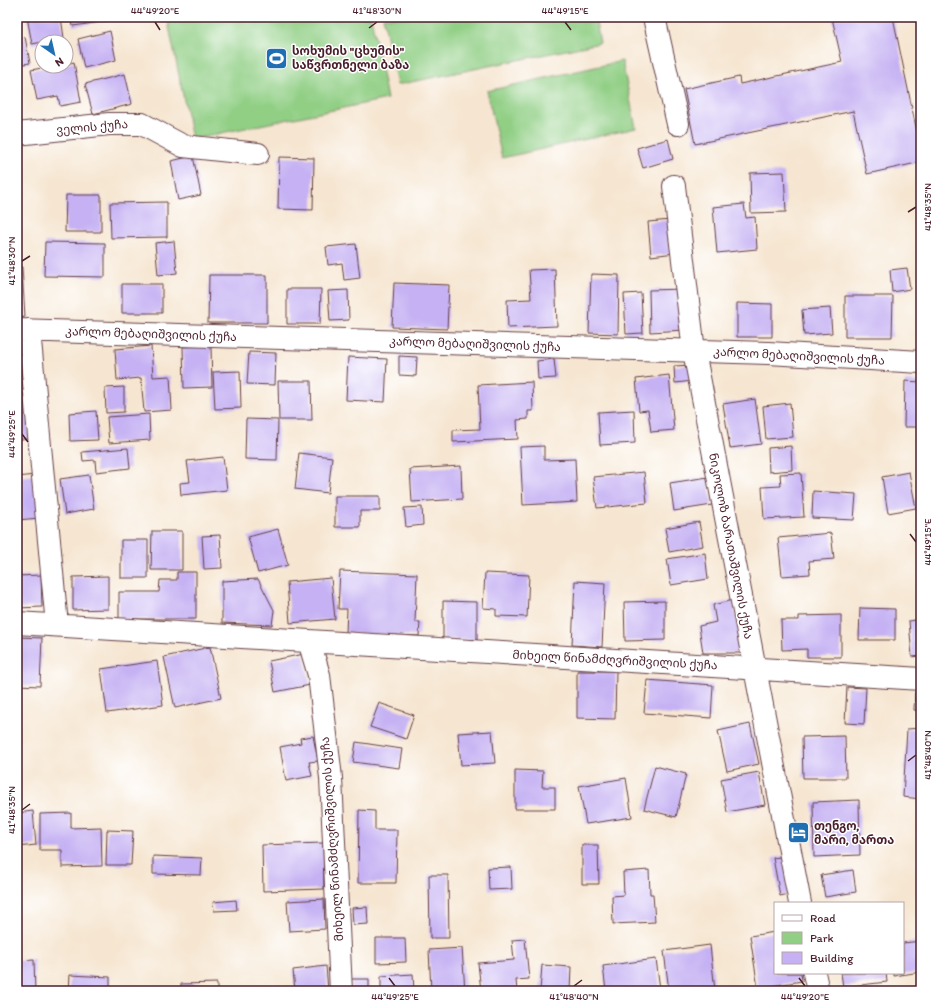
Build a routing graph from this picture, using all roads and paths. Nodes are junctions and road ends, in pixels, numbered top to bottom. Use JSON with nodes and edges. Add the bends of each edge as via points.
{"nodes":[{"id":1,"x":654,"y":17,"type":"edge"},
{"id":2,"x":678,"y":124,"type":"dead end"},
{"id":3,"x":17,"y":134,"type":"edge"},
{"id":4,"x":258,"y":154,"type":"dead end"},
{"id":5,"x":674,"y":186,"type":"dead end"},
{"id":6,"x":23,"y":330,"type":"edge"},
{"id":7,"x":694,"y":351,"type":"junction"},
{"id":8,"x":921,"y":362,"type":"edge"},
{"id":9,"x":17,"y":623,"type":"edge"},
{"id":10,"x":57,"y":625,"type":"junction"},
{"id":11,"x":309,"y":641,"type":"junction"},
{"id":12,"x":754,"y":668,"type":"junction"},
{"id":13,"x":921,"y":680,"type":"edge"},
{"id":14,"x":800,"y":902,"type":"edge"},
{"id":15,"x":814,"y":974,"type":"edge"},
{"id":16,"x":341,"y":991,"type":"edge"},
{"id":17,"x":818,"y":991,"type":"edge"}],
"edges":[{"from":1,"to":2,"type":"street"},
{"from":3,"to":4,"type":"street","name":"ველის ქუჩა","via":[[109,124],[142,124],[183,146]]},
{"from":5,"to":7,"type":"street","name":"ნიკოლოზ ბარათაშვილის ქუჩა"},
{"from":6,"to":7,"type":"street","name":"კარლო მებაღიშვილის ქუჩა"},
{"from":6,"to":10,"type":"street","name":"კარლო მებაღიშვილის ქუჩა"},
{"from":7,"to":8,"type":"street","name":"კარლო მებაღიშვილის ქუჩა"},
{"from":7,"to":12,"type":"street","name":"ნიკოლოზ ბარათაშვილის ქუჩა"},
{"from":9,"to":10,"type":"street","name":"მიხეილ წინამძღვრიშვილის ქუჩა"},
{"from":10,"to":11,"type":"street","name":"მიხეილ წინამძღვრიშვილის ქუჩა"},
{"from":11,"to":12,"type":"street","name":"მიხეილ წინამძღვრიშვილის ქუჩა"},
{"from":11,"to":16,"type":"street","name":"მიხეილ წინამძღვრიშვილის ქუჩა","via":[[319,675],[331,778]]},
{"from":12,"to":13,"type":"street","name":"მიხეილ წინამძღვრიშვილის ქუჩა"},
{"from":12,"to":14,"type":"street","name":"ნიკოლოზ ბარათაშვილის ქუჩა"},
{"from":15,"to":17,"type":"street"}]}
